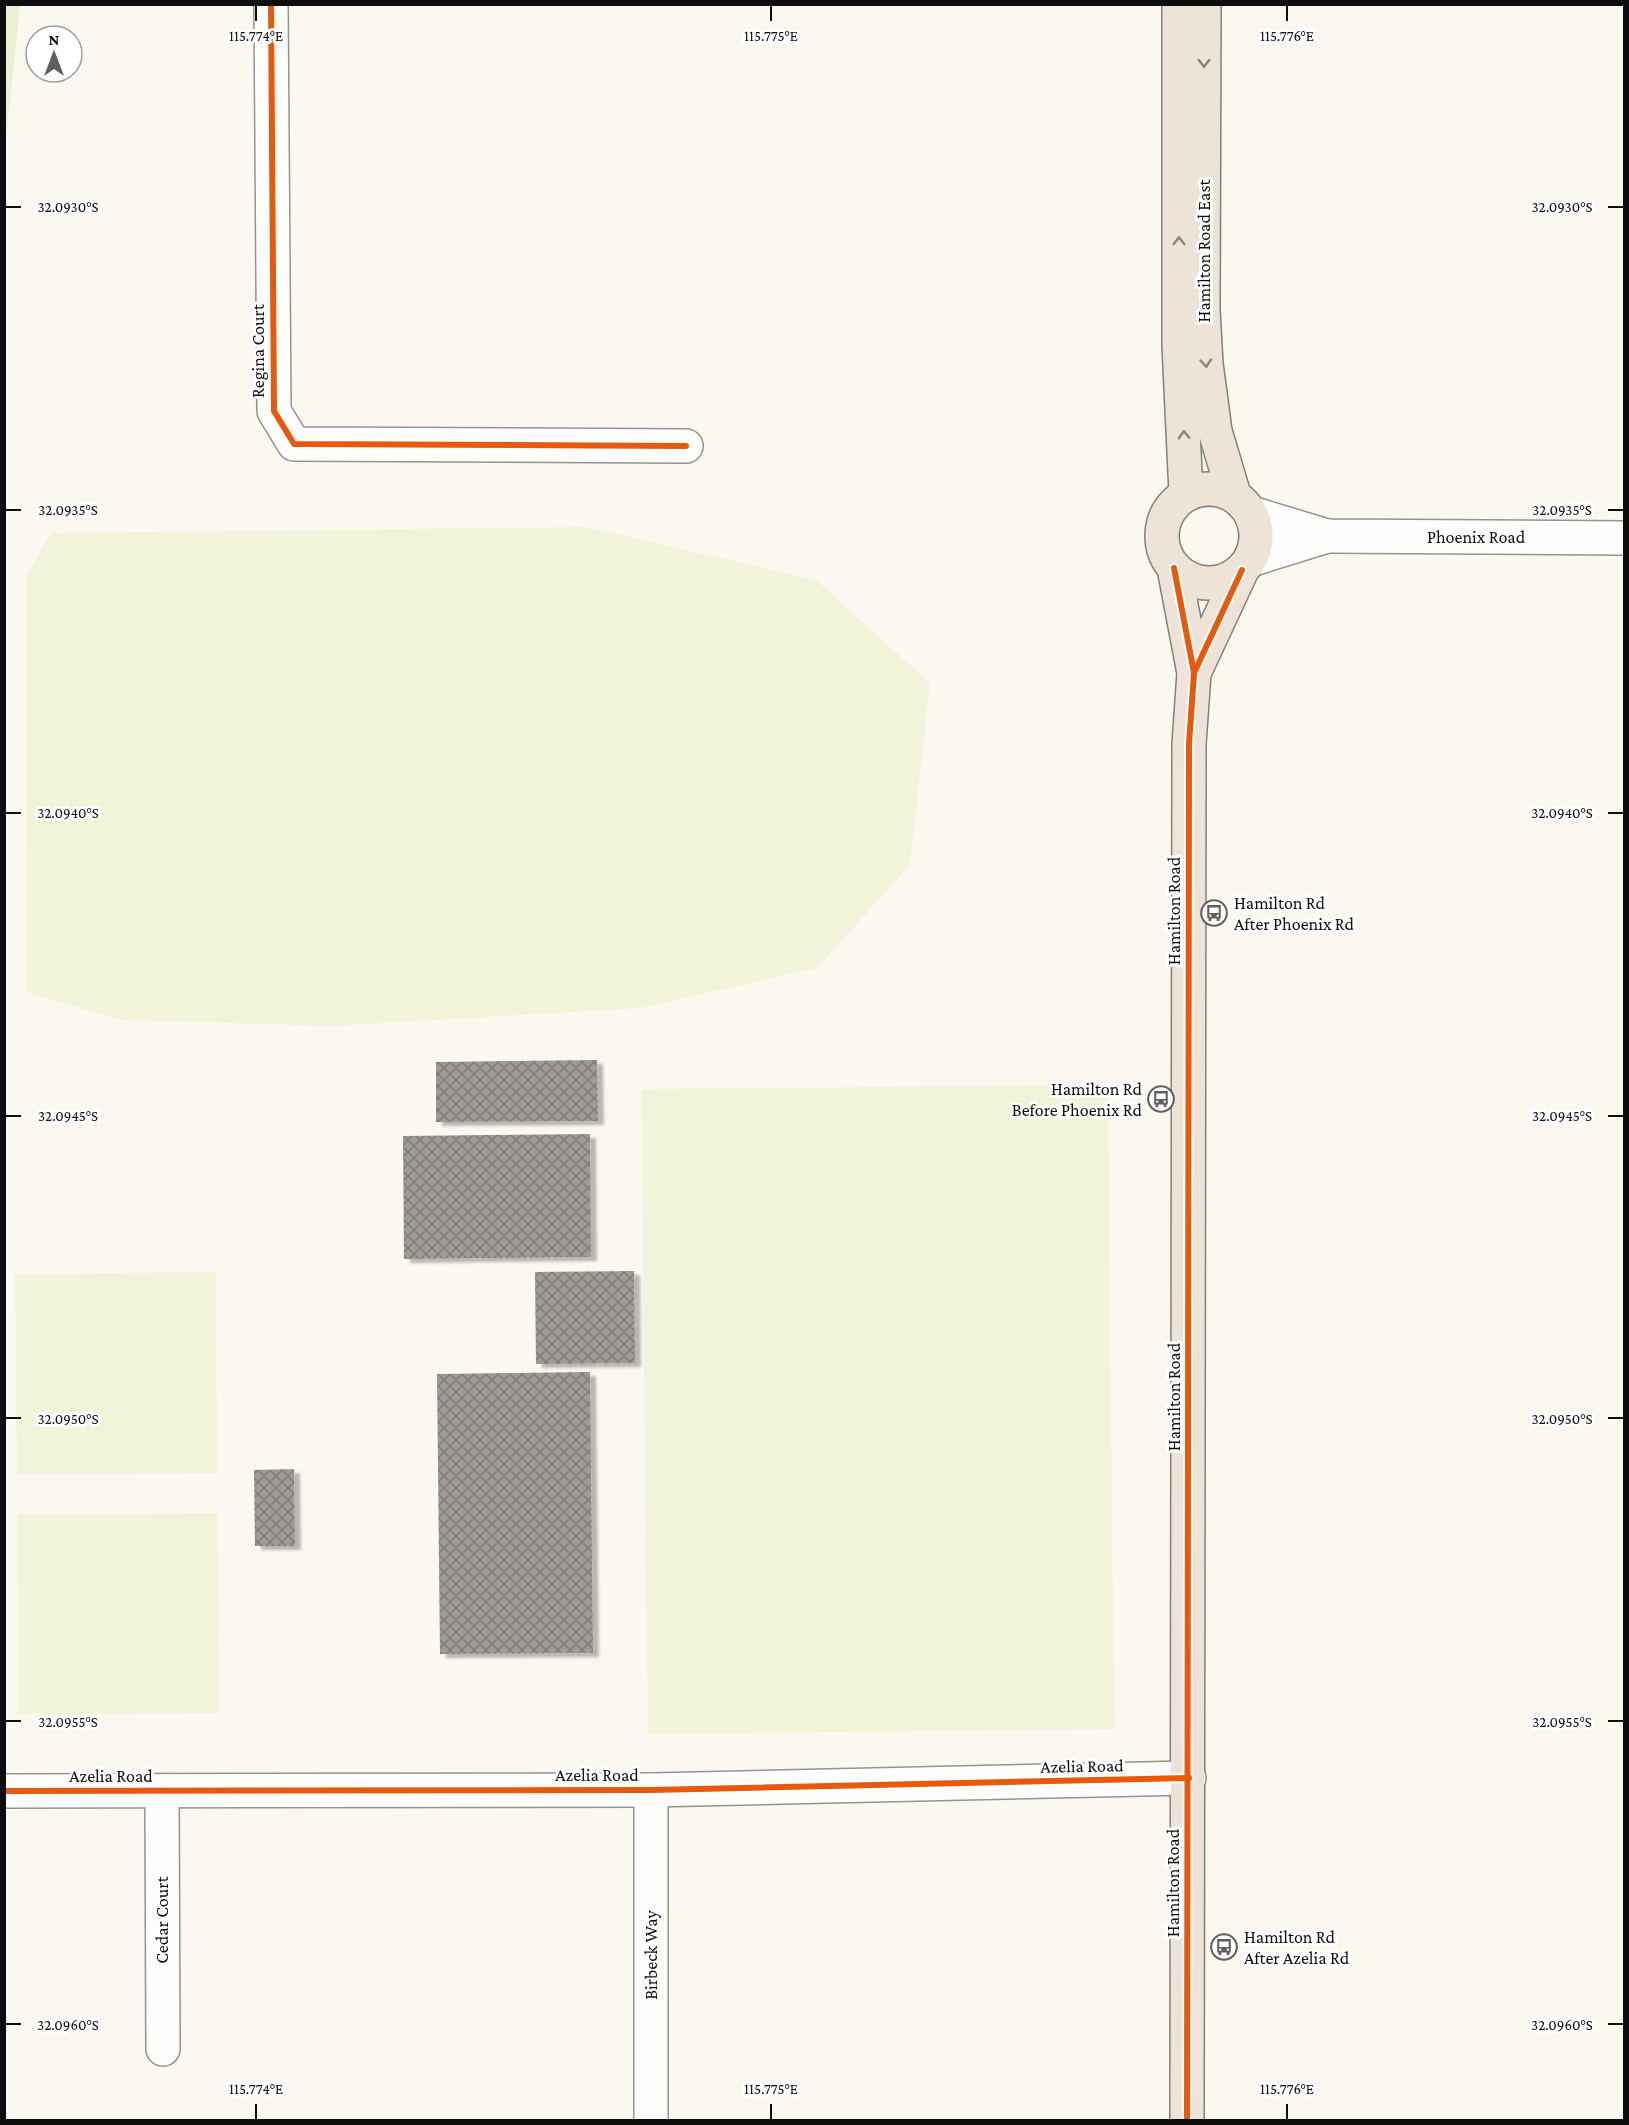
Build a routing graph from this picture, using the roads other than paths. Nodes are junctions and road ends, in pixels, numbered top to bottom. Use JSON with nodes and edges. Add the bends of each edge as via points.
{"nodes":[{"id":1,"x":271,"y":4,"type":"edge"},
{"id":2,"x":1179,"y":4,"type":"edge"},
{"id":3,"x":1204,"y":4,"type":"edge"},
{"id":4,"x":686,"y":446,"type":"dead end"},
{"id":5,"x":1186,"y":494,"type":"junction"},
{"id":6,"x":1242,"y":504,"type":"junction"},
{"id":7,"x":1327,"y":536,"type":"junction"},
{"id":8,"x":1624,"y":537,"type":"edge"},
{"id":9,"x":1246,"y":565,"type":"junction"},
{"id":10,"x":1174,"y":568,"type":"junction"},
{"id":11,"x":1194,"y":673,"type":"junction"},
{"id":12,"x":1189,"y":1778,"type":"junction"},
{"id":13,"x":651,"y":1790,"type":"junction"},
{"id":14,"x":4,"y":1791,"type":"edge"},
{"id":15,"x":162,"y":1791,"type":"junction"},
{"id":16,"x":163,"y":2049,"type":"dead end"},
{"id":17,"x":651,"y":2121,"type":"edge"},
{"id":18,"x":1187,"y":2121,"type":"edge"}],
"edges":[{"from":1,"to":4,"type":"street","name":"Regina Court","via":[[274,411],[294,444]]},
{"from":5,"to":2,"type":"main road","name":"Hamilton Road East","one_way":true,"via":[[1179,345]]},
{"from":3,"to":6,"type":"main road","name":"Hamilton Road East","one_way":true,"via":[[1206,364],[1215,431]]},
{"from":5,"to":6,"type":"main road","via":[[1210,488],[1222,490]]},
{"from":5,"to":10,"type":"main road","via":[[1166,514],[1162,528],[1163,549]]},
{"from":6,"to":7,"type":"street","name":"Phoenix Road"},
{"from":6,"to":9,"type":"main road","via":[[1255,524],[1256,536],[1255,549]]},
{"from":7,"to":8,"type":"street","name":"Phoenix Road"},
{"from":7,"to":9,"type":"street","name":"Phoenix Road"},
{"from":9,"to":10,"type":"main road","via":[[1229,579],[1215,583],[1186,577]]},
{"from":9,"to":11,"type":"main road","name":"Hamilton Road"},
{"from":10,"to":11,"type":"main road","name":"Hamilton Road"},
{"from":11,"to":12,"type":"main road","name":"Hamilton Road","via":[[1189,744]]},
{"from":12,"to":13,"type":"street","name":"Azelia Road"},
{"from":12,"to":18,"type":"main road","name":"Hamilton Road"},
{"from":13,"to":15,"type":"street","name":"Azelia Road"},
{"from":13,"to":17,"type":"street","name":"Birbeck Way"},
{"from":14,"to":15,"type":"street","name":"Azelia Road"},
{"from":15,"to":16,"type":"street","name":"Cedar Court"}]}
